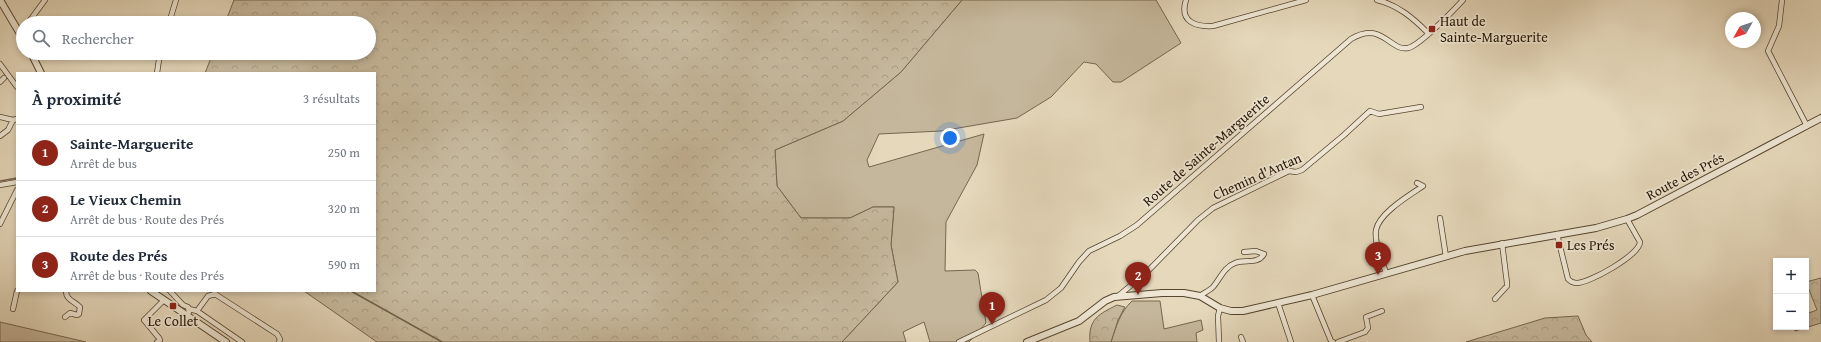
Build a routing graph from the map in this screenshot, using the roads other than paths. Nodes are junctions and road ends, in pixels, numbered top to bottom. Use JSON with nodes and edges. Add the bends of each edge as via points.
{"nodes":[{"id":1,"x":0,"y":0,"type":"edge"},
{"id":2,"x":45,"y":0,"type":"edge"},
{"id":3,"x":176,"y":0,"type":"edge"},
{"id":4,"x":1186,"y":0,"type":"edge"},
{"id":5,"x":1306,"y":0,"type":"edge"},
{"id":6,"x":1377,"y":0,"type":"edge"},
{"id":7,"x":1393,"y":0,"type":"edge"},
{"id":8,"x":1463,"y":0,"type":"edge"},
{"id":9,"x":1782,"y":0,"type":"edge"},
{"id":10,"x":1394,"y":7,"type":"junction"},
{"id":11,"x":33,"y":16,"type":"edge"},
{"id":12,"x":171,"y":16,"type":"edge"},
{"id":13,"x":16,"y":22,"type":"edge"},
{"id":14,"x":1428,"y":33,"type":"junction"},
{"id":15,"x":34,"y":60,"type":"edge"},
{"id":16,"x":159,"y":60,"type":"edge"},
{"id":17,"x":0,"y":64,"type":"edge"},
{"id":18,"x":40,"y":72,"type":"edge"},
{"id":19,"x":157,"y":72,"type":"edge"},
{"id":20,"x":16,"y":86,"type":"edge"},
{"id":21,"x":1421,"y":107,"type":"dead end"},
{"id":22,"x":0,"y":117,"type":"edge"},
{"id":23,"x":1821,"y":118,"type":"edge"},
{"id":24,"x":15,"y":120,"type":"edge"},
{"id":25,"x":1807,"y":126,"type":"junction"},
{"id":26,"x":0,"y":136,"type":"edge"},
{"id":27,"x":16,"y":182,"type":"edge"},
{"id":28,"x":1417,"y":183,"type":"dead end"},
{"id":29,"x":0,"y":185,"type":"edge"},
{"id":30,"x":16,"y":192,"type":"edge"},
{"id":31,"x":1440,"y":218,"type":"dead end"},
{"id":32,"x":1627,"y":219,"type":"junction"},
{"id":33,"x":0,"y":223,"type":"edge"},
{"id":34,"x":1557,"y":234,"type":"junction"},
{"id":35,"x":1502,"y":244,"type":"junction"},
{"id":36,"x":1244,"y":252,"type":"dead end"},
{"id":37,"x":1446,"y":257,"type":"junction"},
{"id":38,"x":1386,"y":273,"type":"junction"},
{"id":39,"x":17,"y":292,"type":"edge"},
{"id":40,"x":66,"y":292,"type":"edge"},
{"id":41,"x":152,"y":292,"type":"edge"},
{"id":42,"x":171,"y":292,"type":"edge"},
{"id":43,"x":1312,"y":295,"type":"junction"},
{"id":44,"x":1200,"y":296,"type":"junction"},
{"id":45,"x":1117,"y":297,"type":"junction"},
{"id":46,"x":1495,"y":299,"type":"dead end"},
{"id":47,"x":164,"y":300,"type":"junction"},
{"id":48,"x":1278,"y":303,"type":"junction"},
{"id":49,"x":180,"y":307,"type":"junction"},
{"id":50,"x":1220,"y":308,"type":"junction"},
{"id":51,"x":13,"y":309,"type":"dead end"},
{"id":52,"x":189,"y":309,"type":"junction"},
{"id":53,"x":197,"y":311,"type":"junction"},
{"id":54,"x":1382,"y":311,"type":"dead end"},
{"id":55,"x":187,"y":315,"type":"junction"},
{"id":56,"x":65,"y":317,"type":"dead end"},
{"id":57,"x":1241,"y":337,"type":"dead end"},
{"id":58,"x":157,"y":342,"type":"edge"},
{"id":59,"x":226,"y":342,"type":"edge"},
{"id":60,"x":242,"y":342,"type":"edge"},
{"id":61,"x":279,"y":342,"type":"edge"},
{"id":62,"x":959,"y":342,"type":"edge"},
{"id":63,"x":1027,"y":342,"type":"edge"},
{"id":64,"x":1219,"y":342,"type":"edge"},
{"id":65,"x":1243,"y":342,"type":"edge"},
{"id":66,"x":1291,"y":342,"type":"edge"},
{"id":67,"x":1333,"y":342,"type":"edge"},
{"id":68,"x":1338,"y":342,"type":"edge"}],
"edges":[{"from":1,"to":13,"type":"street"},
{"from":2,"to":11,"type":"street"},
{"from":3,"to":12,"type":"street"},
{"from":4,"to":5,"type":"street","via":[[1184,12],[1187,17],[1193,24],[1203,27]]},
{"from":6,"to":10,"type":"street"},
{"from":7,"to":10,"type":"street"},
{"from":8,"to":14,"type":"street","name":"Route de Sainte-Marguerite"},
{"from":9,"to":25,"type":"street","via":[[1779,26],[1768,50]]},
{"from":10,"to":14,"type":"street","via":[[1412,17]]},
{"from":14,"to":62,"type":"street","name":"Route de Sainte-Marguerite","via":[[1415,45],[1405,48],[1374,34],[1360,34],[1351,39],[1137,225],[1089,251],[1054,294],[1036,306]]},
{"from":15,"to":18,"type":"street"},
{"from":16,"to":19,"type":"street"},
{"from":17,"to":20,"type":"street"},
{"from":21,"to":45,"type":"street","name":"Chemin d'Antan","via":[[1379,114],[1370,111],[1302,170],[1289,171],[1213,208],[1147,272]]},
{"from":22,"to":24,"type":"street"},
{"from":23,"to":25,"type":"street","name":"Route des Prés"},
{"from":24,"to":26,"type":"street"},
{"from":25,"to":32,"type":"street","name":"Route des Prés"},
{"from":27,"to":29,"type":"street"},
{"from":28,"to":38,"type":"street","via":[[1423,186],[1403,199],[1382,218],[1376,230],[1377,244]]},
{"from":30,"to":33,"type":"street"},
{"from":31,"to":37,"type":"street"},
{"from":32,"to":34,"type":"street","name":"Route des Prés","via":[[1596,228]]},
{"from":32,"to":34,"type":"street","via":[[1640,242],[1638,249],[1606,272],[1578,284],[1568,279]]},
{"from":34,"to":35,"type":"street","name":"Route des Prés"},
{"from":35,"to":37,"type":"street","name":"Route des Prés"},
{"from":35,"to":46,"type":"street","via":[[1507,286]]},
{"from":36,"to":44,"type":"street","via":[[1256,251],[1264,254],[1260,259],[1229,266],[1212,288]]},
{"from":37,"to":38,"type":"street","name":"Route des Prés"},
{"from":38,"to":43,"type":"street","name":"Route des Prés"},
{"from":39,"to":51,"type":"street"},
{"from":40,"to":56,"type":"street","via":[[66,296],[80,307],[79,314],[70,313]]},
{"from":41,"to":47,"type":"street"},
{"from":42,"to":49,"type":"street"},
{"from":43,"to":48,"type":"street","name":"Route des Prés"},
{"from":43,"to":67,"type":"street"},
{"from":44,"to":45,"type":"street","name":"Route des Prés","via":[[1162,293]]},
{"from":44,"to":50,"type":"street","name":"Route des Prés"},
{"from":45,"to":63,"type":"street","name":"Route des Prés","via":[[1105,301],[1079,321]]},
{"from":47,"to":49,"type":"street"},
{"from":47,"to":58,"type":"street","via":[[144,320],[160,338]]},
{"from":48,"to":50,"type":"street","name":"Route des Prés","via":[[1243,311]]},
{"from":48,"to":66,"type":"street"},
{"from":49,"to":52,"type":"street"},
{"from":49,"to":55,"type":"street"},
{"from":50,"to":64,"type":"street"},
{"from":52,"to":53,"type":"street"},
{"from":52,"to":55,"type":"street"},
{"from":53,"to":60,"type":"street"},
{"from":53,"to":61,"type":"street","via":[[208,296],[215,294],[277,334]]},
{"from":54,"to":68,"type":"street","via":[[1366,317],[1368,328],[1365,332]]},
{"from":55,"to":59,"type":"street"},
{"from":57,"to":65,"type":"street"}]}
